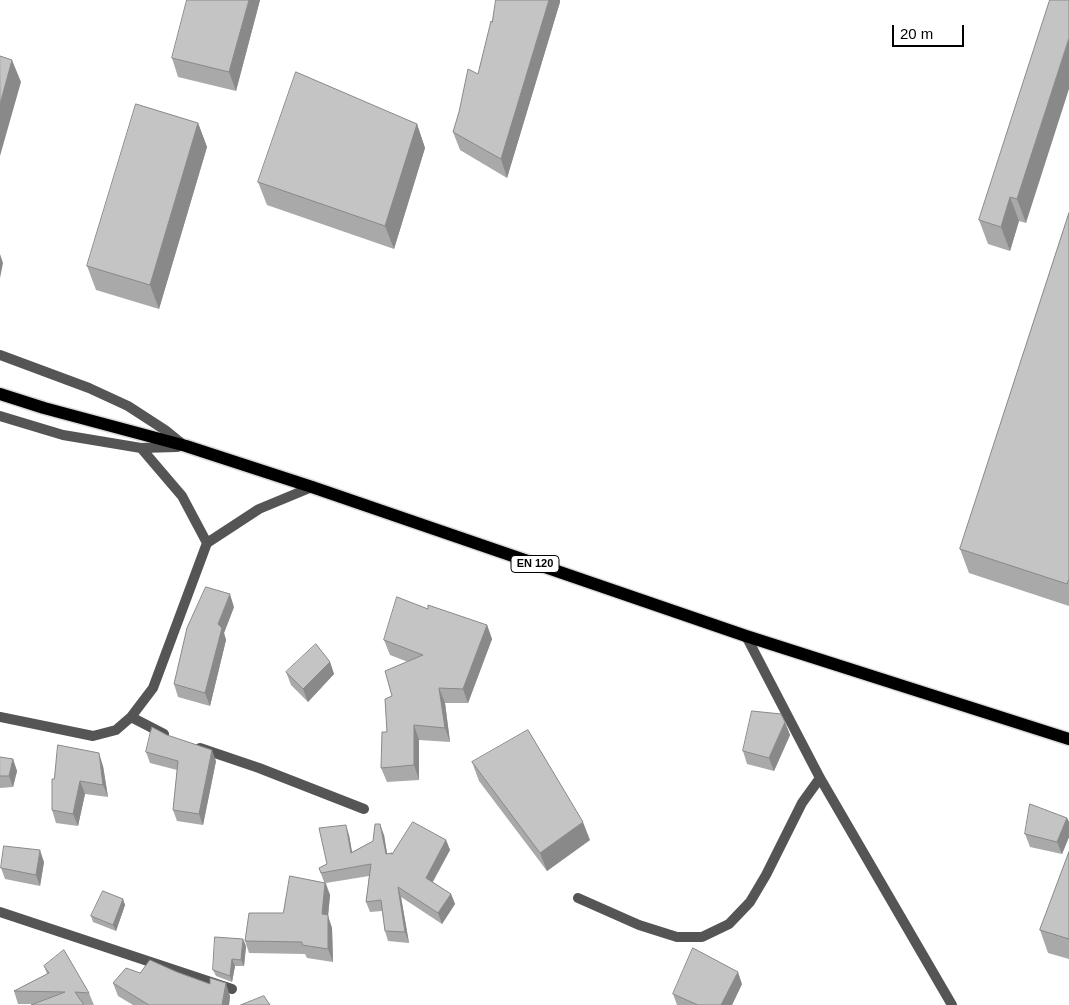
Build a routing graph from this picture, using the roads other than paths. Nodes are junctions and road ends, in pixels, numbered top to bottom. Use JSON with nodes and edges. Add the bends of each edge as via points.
{"nodes":[{"id":1,"x":0,"y":355,"type":"edge"},
{"id":2,"x":0,"y":394,"type":"edge"},
{"id":3,"x":0,"y":416,"type":"edge"},
{"id":4,"x":186,"y":446,"type":"junction"},
{"id":5,"x":141,"y":448,"type":"junction"},
{"id":6,"x":312,"y":487,"type":"junction"},
{"id":7,"x":207,"y":543,"type":"junction"},
{"id":8,"x":746,"y":636,"type":"junction"},
{"id":9,"x":0,"y":717,"type":"edge"},
{"id":10,"x":131,"y":717,"type":"junction"},
{"id":11,"x":173,"y":739,"type":"edge"},
{"id":12,"x":1069,"y":739,"type":"edge"},
{"id":13,"x":190,"y":745,"type":"edge"},
{"id":14,"x":820,"y":778,"type":"junction"},
{"id":15,"x":364,"y":808,"type":"dead end"},
{"id":16,"x":578,"y":898,"type":"dead end"},
{"id":17,"x":0,"y":912,"type":"edge"},
{"id":18,"x":232,"y":989,"type":"dead end"},
{"id":19,"x":952,"y":1005,"type":"edge"}],
"edges":[{"from":1,"to":4,"type":"street","via":[[128,406]]},
{"from":2,"to":4,"type":"main road","number":"EN 120"},
{"from":3,"to":5,"type":"street","via":[[62,435]]},
{"from":4,"to":5,"type":"street"},
{"from":4,"to":6,"type":"main road","number":"EN 120"},
{"from":5,"to":7,"type":"street","via":[[182,496]]},
{"from":6,"to":7,"type":"street","via":[[258,509]]},
{"from":6,"to":8,"type":"main road","number":"EN 120"},
{"from":7,"to":10,"type":"street","via":[[153,688]]},
{"from":8,"to":12,"type":"main road","number":"EN 120"},
{"from":8,"to":14,"type":"street"},
{"from":9,"to":10,"type":"street","via":[[93,736],[116,730]]},
{"from":10,"to":11,"type":"street"},
{"from":13,"to":15,"type":"street"},
{"from":14,"to":16,"type":"street","via":[[802,803],[750,902],[729,924],[702,936],[677,936],[639,925]]},
{"from":14,"to":19,"type":"street"},
{"from":17,"to":18,"type":"street"}]}
